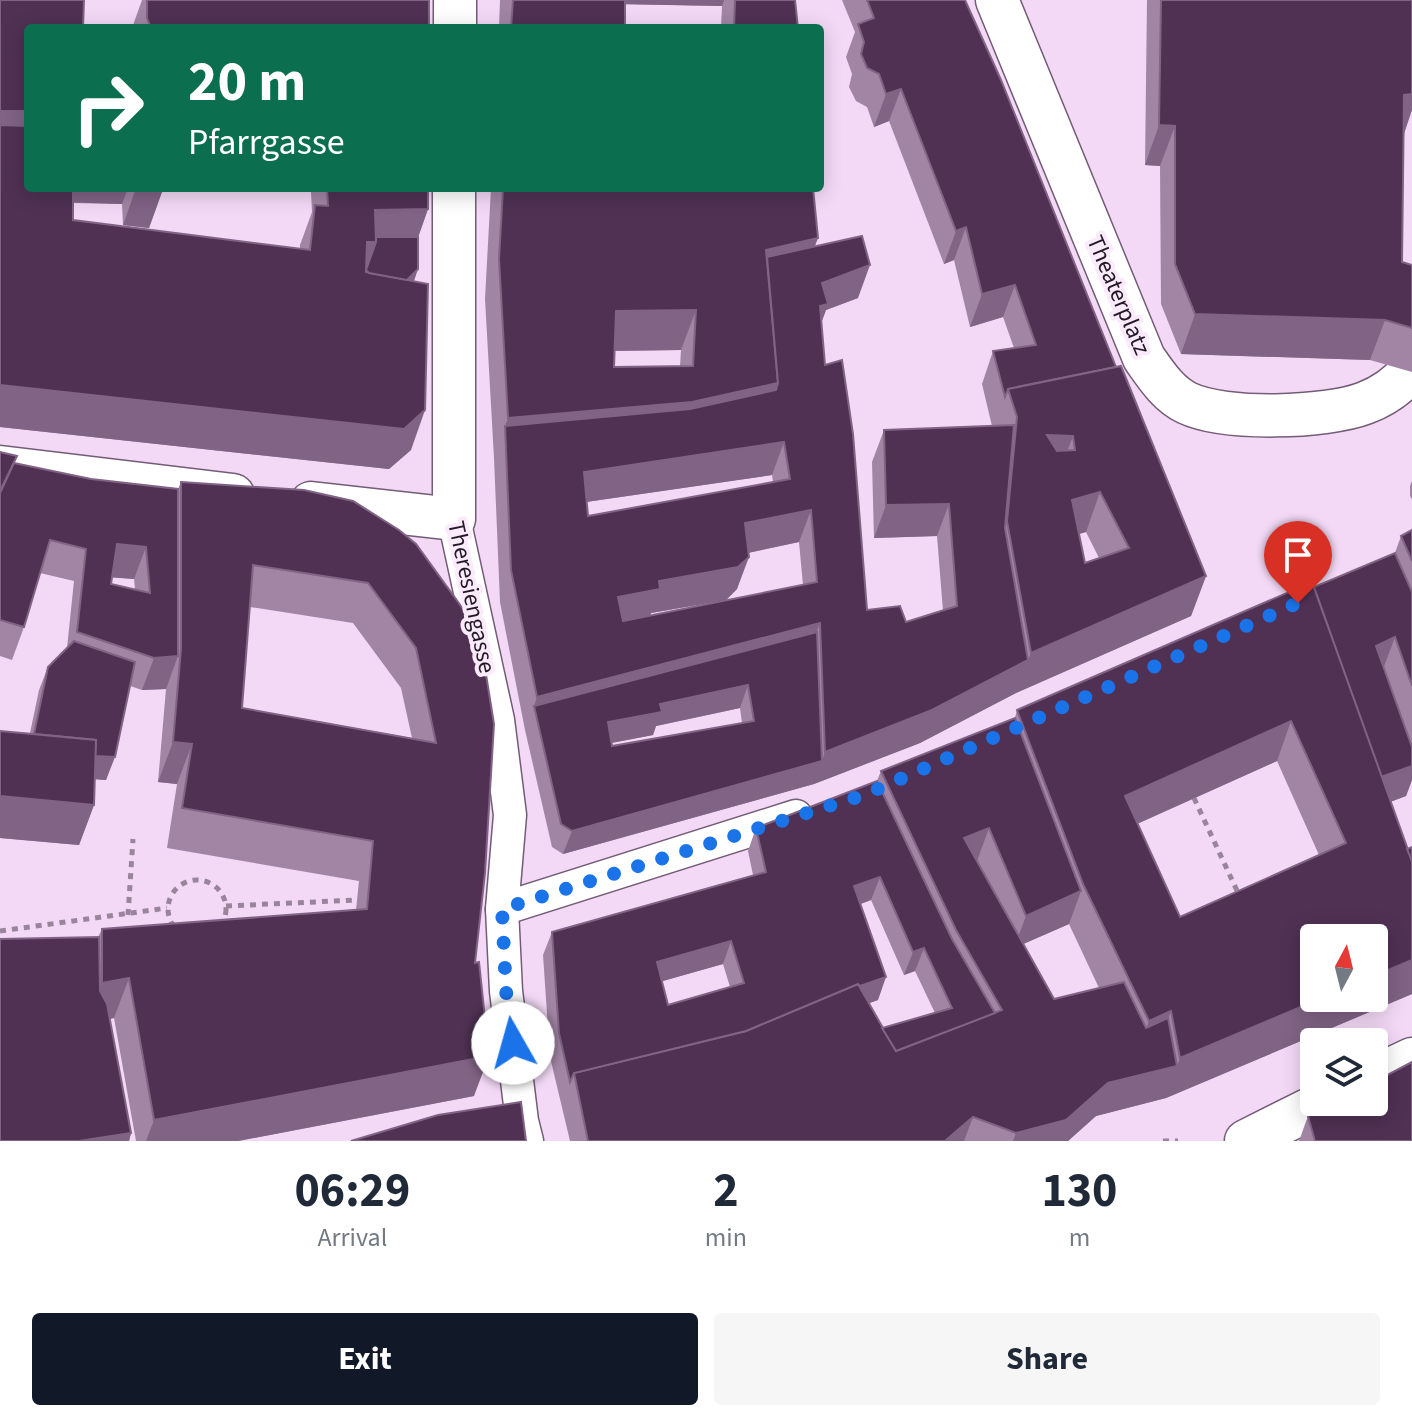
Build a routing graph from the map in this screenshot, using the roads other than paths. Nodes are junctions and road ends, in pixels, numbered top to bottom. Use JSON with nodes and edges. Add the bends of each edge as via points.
{"nodes":[{"id":1,"x":455,"y":0,"type":"edge"},
{"id":2,"x":997,"y":0,"type":"edge"},
{"id":3,"x":455,"y":24,"type":"edge"},
{"id":4,"x":454,"y":192,"type":"edge"},
{"id":5,"x":1410,"y":371,"type":"dead end"},
{"id":6,"x":0,"y":467,"type":"edge"},
{"id":7,"x":454,"y":519,"type":"junction"},
{"id":8,"x":819,"y":809,"type":"edge"},
{"id":9,"x":502,"y":909,"type":"junction"},
{"id":10,"x":1412,"y":1059,"type":"edge"},
{"id":11,"x":1388,"y":1070,"type":"edge"},
{"id":12,"x":1300,"y":1114,"type":"edge"},
{"id":13,"x":514,"y":1129,"type":"edge"},
{"id":14,"x":1246,"y":1141,"type":"edge"}],
"edges":[{"from":1,"to":3,"type":"street"},
{"from":2,"to":5,"type":"street","name":"Theaterplatz","via":[[1144,358],[1161,383],[1184,402],[1212,412],[1286,414],[1365,403],[1394,388]]},
{"from":4,"to":7,"type":"street","name":"Theresiengasse"},
{"from":6,"to":7,"type":"street"},
{"from":7,"to":9,"type":"street","name":"Theresiengasse","via":[[498,720],[510,815]]},
{"from":8,"to":9,"type":"street"},
{"from":9,"to":13,"type":"street","name":"Theresiengasse"},
{"from":10,"to":11,"type":"street"},
{"from":12,"to":14,"type":"street"}]}
